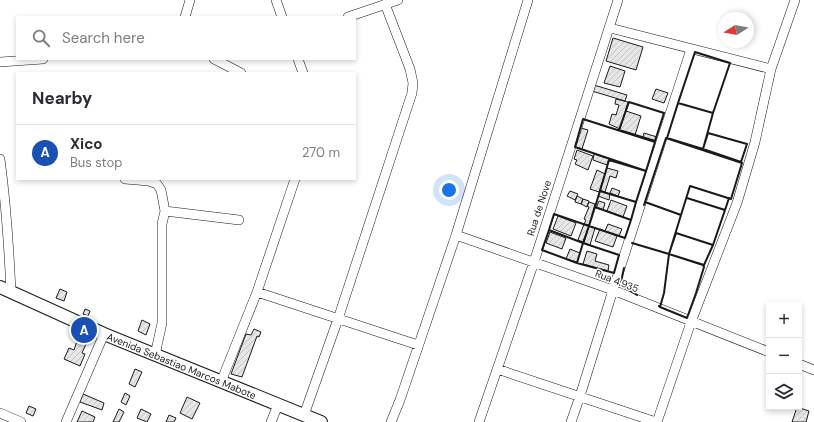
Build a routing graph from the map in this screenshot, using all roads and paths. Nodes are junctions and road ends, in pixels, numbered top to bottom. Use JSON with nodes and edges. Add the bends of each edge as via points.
{"nodes":[{"id":1,"x":190,"y":0,"type":"edge"},
{"id":2,"x":276,"y":0,"type":"edge"},
{"id":3,"x":398,"y":0,"type":"edge"},
{"id":4,"x":528,"y":0,"type":"edge"},
{"id":5,"x":618,"y":0,"type":"edge"},
{"id":6,"x":795,"y":0,"type":"edge"},
{"id":7,"x":385,"y":4,"type":"junction"},
{"id":8,"x":185,"y":16,"type":"edge"},
{"id":9,"x":282,"y":16,"type":"edge"},
{"id":10,"x":351,"y":16,"type":"edge"},
{"id":11,"x":610,"y":28,"type":"junction"},
{"id":12,"x":691,"y":49,"type":"junction"},
{"id":13,"x":29,"y":60,"type":"edge"},
{"id":14,"x":216,"y":60,"type":"edge"},
{"id":15,"x":298,"y":60,"type":"edge"},
{"id":16,"x":0,"y":62,"type":"edge"},
{"id":17,"x":771,"y":69,"type":"junction"},
{"id":18,"x":239,"y":72,"type":"edge"},
{"id":19,"x":303,"y":72,"type":"edge"},
{"id":20,"x":0,"y":159,"type":"edge"},
{"id":21,"x":137,"y":180,"type":"edge"},
{"id":22,"x":295,"y":180,"type":"edge"},
{"id":23,"x":165,"y":211,"type":"junction"},
{"id":24,"x":239,"y":220,"type":"dead end"},
{"id":25,"x":456,"y":235,"type":"junction"},
{"id":26,"x":534,"y":262,"type":"junction"},
{"id":27,"x":6,"y":290,"type":"edge"},
{"id":28,"x":613,"y":290,"type":"junction"},
{"id":29,"x":257,"y":292,"type":"junction"},
{"id":30,"x":338,"y":319,"type":"junction"},
{"id":31,"x":691,"y":322,"type":"junction"},
{"id":32,"x":104,"y":334,"type":"junction"},
{"id":33,"x":418,"y":345,"type":"junction"},
{"id":34,"x":766,"y":351,"type":"edge"},
{"id":35,"x":155,"y":355,"type":"junction"},
{"id":36,"x":802,"y":365,"type":"edge"},
{"id":37,"x":497,"y":369,"type":"junction"},
{"id":38,"x":814,"y":370,"type":"edge"},
{"id":39,"x":221,"y":382,"type":"junction"},
{"id":40,"x":580,"y":396,"type":"junction"},
{"id":41,"x":278,"y":405,"type":"junction"},
{"id":42,"x":0,"y":413,"type":"edge"},
{"id":43,"x":304,"y":415,"type":"junction"},
{"id":44,"x":21,"y":422,"type":"edge"},
{"id":45,"x":66,"y":422,"type":"edge"},
{"id":46,"x":271,"y":422,"type":"edge"},
{"id":47,"x":321,"y":422,"type":"edge"},
{"id":48,"x":391,"y":422,"type":"edge"},
{"id":49,"x":479,"y":422,"type":"edge"},
{"id":50,"x":571,"y":422,"type":"edge"},
{"id":51,"x":656,"y":422,"type":"edge"}],
"edges":[{"from":1,"to":8,"type":"street"},
{"from":2,"to":9,"type":"street"},
{"from":3,"to":7,"type":"street"},
{"from":4,"to":25,"type":"street"},
{"from":5,"to":11,"type":"street","name":"Rua de Nove"},
{"from":6,"to":17,"type":"street"},
{"from":7,"to":10,"type":"street"},
{"from":7,"to":30,"type":"street","via":[[410,69],[412,93]]},
{"from":11,"to":12,"type":"street"},
{"from":11,"to":26,"type":"street","name":"Rua de Nove"},
{"from":12,"to":17,"type":"street"},
{"from":12,"to":28,"type":"street"},
{"from":13,"to":16,"type":"street"},
{"from":14,"to":18,"type":"street"},
{"from":15,"to":19,"type":"street"},
{"from":17,"to":31,"type":"street","via":[[755,142],[737,204]]},
{"from":20,"to":27,"type":"street","via":[[4,191]]},
{"from":21,"to":23,"type":"street","via":[[157,184]]},
{"from":22,"to":29,"type":"street"},
{"from":23,"to":24,"type":"street"},
{"from":23,"to":35,"type":"street","via":[[162,224],[162,323]]},
{"from":25,"to":26,"type":"street","name":"Rua 4.935"},
{"from":25,"to":33,"type":"street"},
{"from":26,"to":28,"type":"street","name":"Rua 4.935"},
{"from":26,"to":37,"type":"street","name":"Rua de Nove"},
{"from":27,"to":32,"type":"main road","name":"Avenida Sebastiao Marcos Mabote"},
{"from":28,"to":31,"type":"street","name":"Rua 4.935"},
{"from":28,"to":40,"type":"street"},
{"from":29,"to":30,"type":"street"},
{"from":29,"to":39,"type":"street"},
{"from":30,"to":33,"type":"street"},
{"from":30,"to":43,"type":"street"},
{"from":31,"to":34,"type":"street","name":"Rua 4.935"},
{"from":31,"to":51,"type":"street"},
{"from":32,"to":35,"type":"main road","name":"Avenida Sebastiao Marcos Mabote"},
{"from":32,"to":45,"type":"street"},
{"from":33,"to":48,"type":"street"},
{"from":35,"to":39,"type":"main road","name":"Avenida Sebastiao Marcos Mabote"},
{"from":36,"to":38,"type":"street"},
{"from":37,"to":40,"type":"street"},
{"from":37,"to":49,"type":"street","name":"Rua de Nove"},
{"from":39,"to":41,"type":"main road","name":"Avenida Sebastiao Marcos Mabote"},
{"from":40,"to":50,"type":"street"},
{"from":40,"to":51,"type":"street"},
{"from":41,"to":43,"type":"main road","name":"Avenida Sebastiao Marcos Mabote"},
{"from":41,"to":46,"type":"street"},
{"from":42,"to":44,"type":"street"},
{"from":43,"to":47,"type":"main road","name":"Avenida Sebastiao Marcos Mabote"}]}
